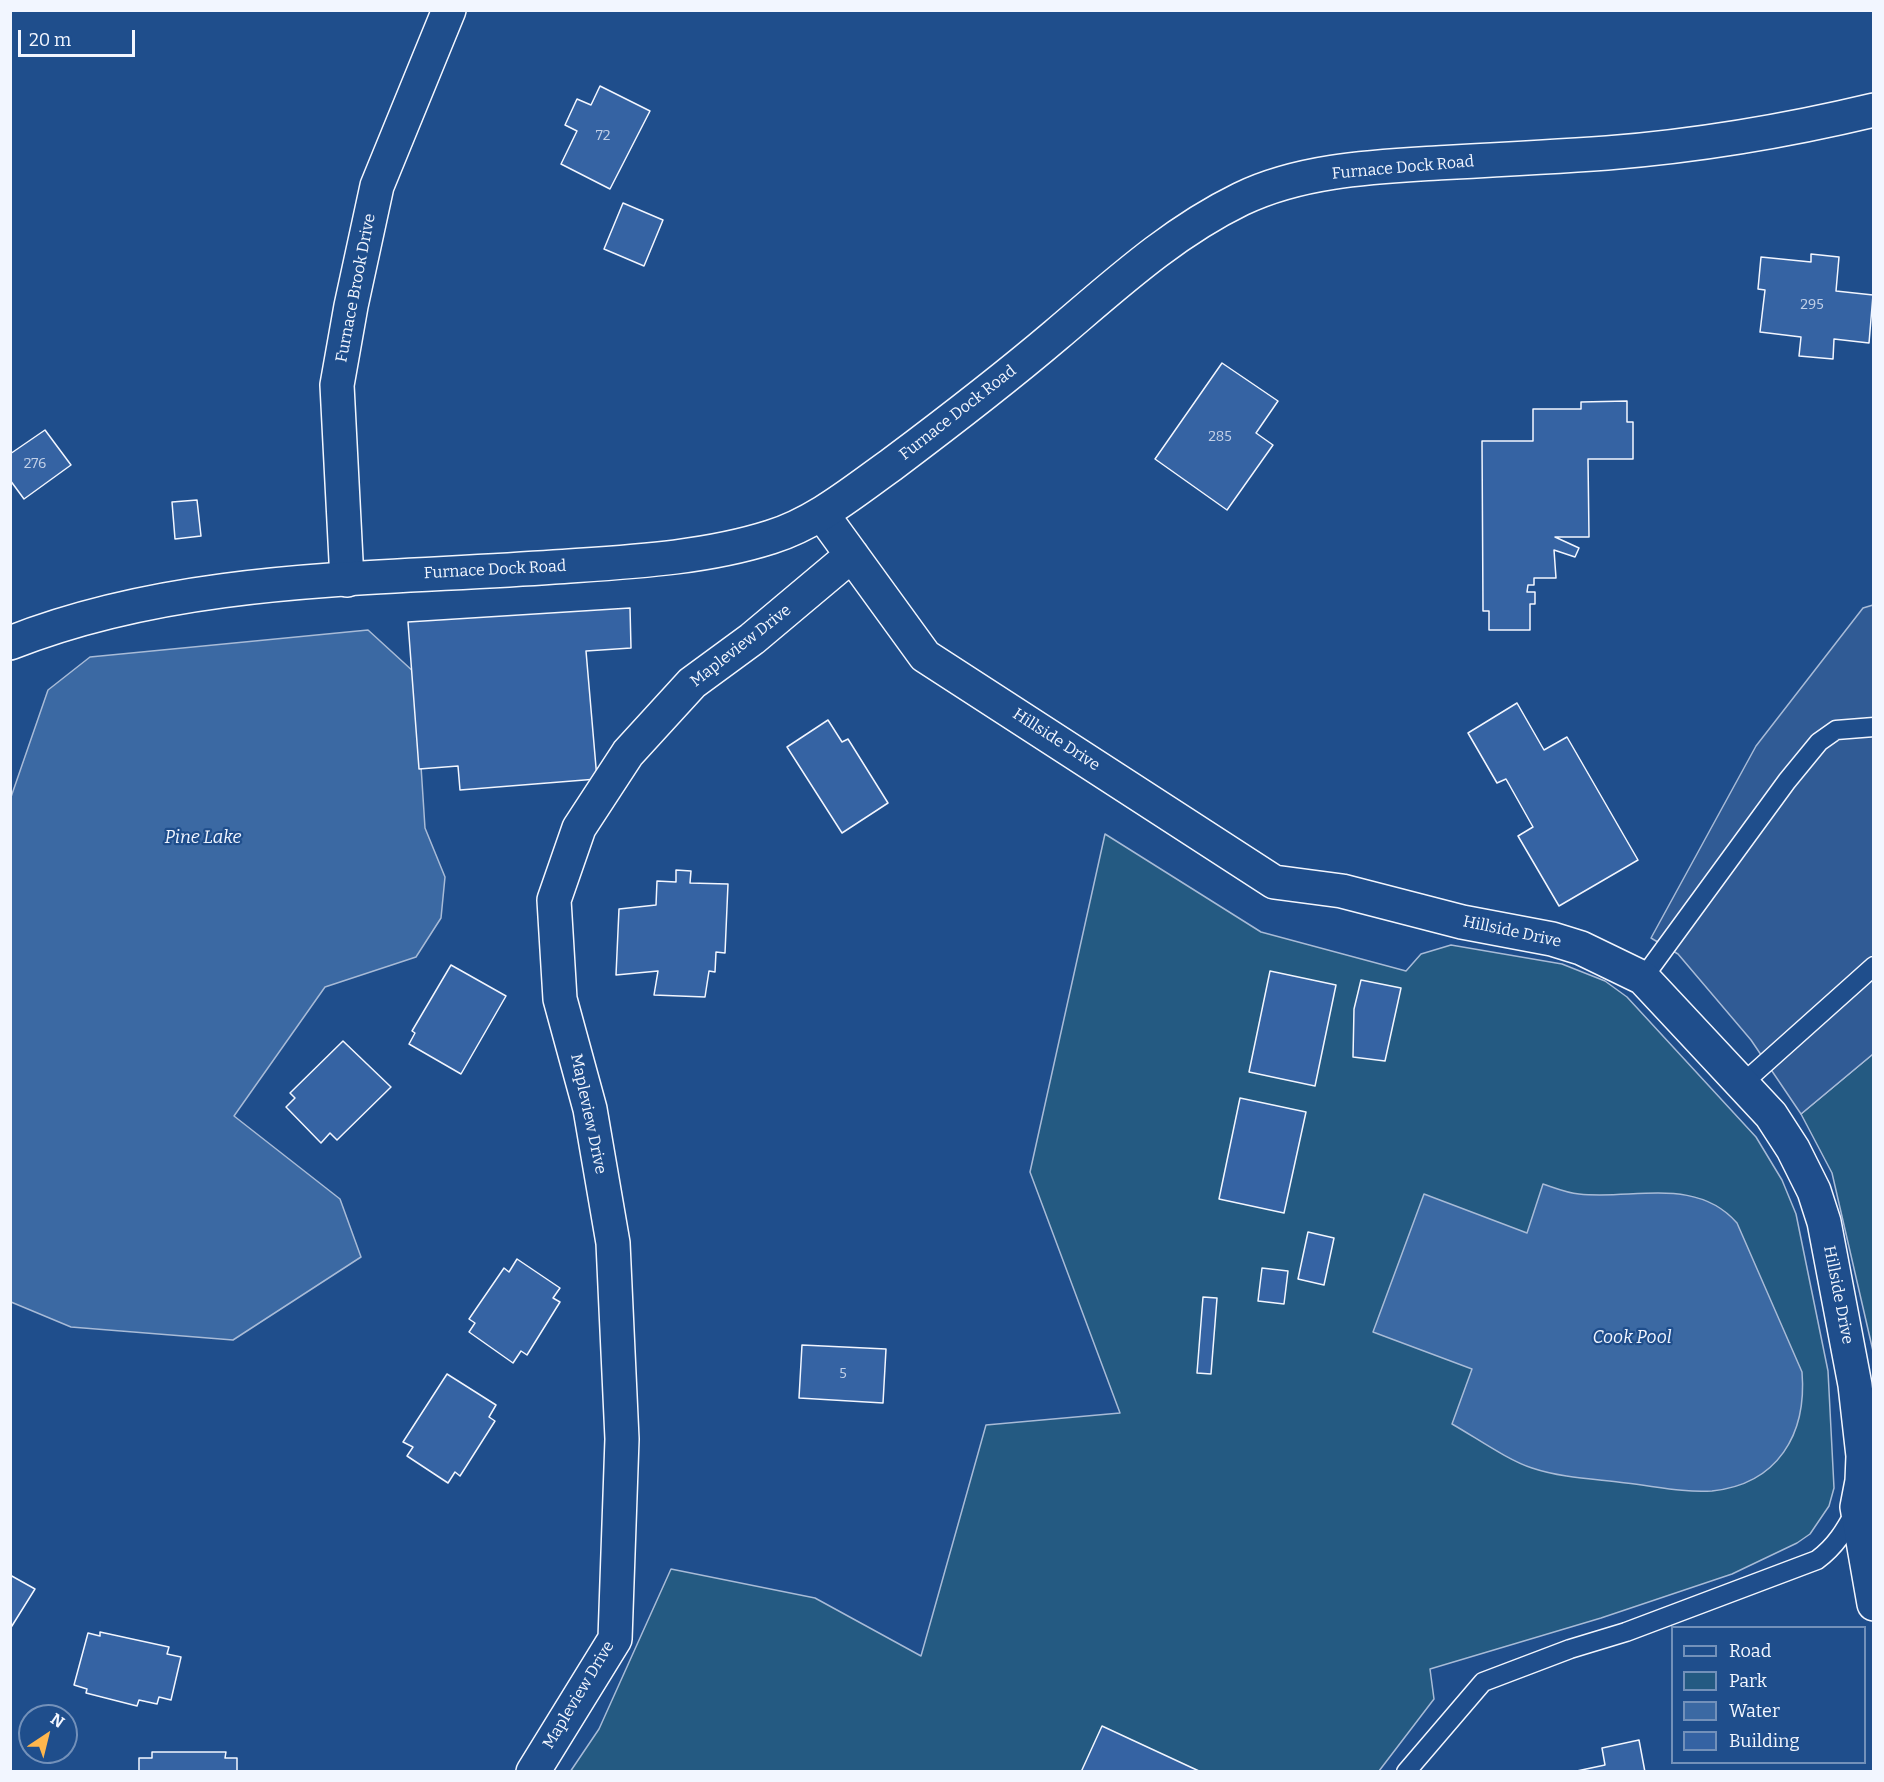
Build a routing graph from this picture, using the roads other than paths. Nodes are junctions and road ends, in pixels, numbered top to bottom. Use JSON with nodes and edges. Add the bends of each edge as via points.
{"nodes":[{"id":1,"x":449,"y":10,"type":"edge"},
{"id":2,"x":1874,"y":110,"type":"edge"},
{"id":3,"x":822,"y":514,"type":"junction"},
{"id":4,"x":852,"y":555,"type":"junction"},
{"id":5,"x":347,"y":580,"type":"junction"},
{"id":6,"x":10,"y":643,"type":"edge"},
{"id":7,"x":1874,"y":728,"type":"edge"},
{"id":8,"x":1874,"y":966,"type":"edge"},
{"id":9,"x":1643,"y":978,"type":"junction"},
{"id":10,"x":1742,"y":1084,"type":"junction"},
{"id":11,"x":1857,"y":1507,"type":"junction"},
{"id":12,"x":1874,"y":1605,"type":"edge"},
{"id":13,"x":533,"y":1772,"type":"edge"},
{"id":14,"x":1406,"y":1772,"type":"edge"}],
"edges":[{"from":1,"to":5,"type":"street","name":"Furnace Brook Drive","via":[[377,186],[351,306],[337,385]]},
{"from":2,"to":3,"type":"street","name":"Furnace Dock Road","via":[[1725,140],[1614,152],[1376,167],[1290,181],[1247,196],[1161,247],[1002,379]]},
{"from":3,"to":4,"type":"street","name":"Hillside Drive"},
{"from":3,"to":5,"type":"street","name":"Furnace Dock Road","via":[[775,536],[686,555]]},
{"from":4,"to":9,"type":"street","name":"Hillside Drive","via":[[925,656],[1274,882],[1342,891],[1462,922],[1552,939],[1581,948]]},
{"from":4,"to":13,"type":"street","name":"Mapleview Drive","via":[[692,684],[628,753],[579,828],[554,900],[560,999],[590,1108],[613,1243],[622,1438],[615,1638]]},
{"from":5,"to":6,"type":"street","name":"Furnace Dock Road","via":[[165,601],[74,621]]},
{"from":7,"to":9,"type":"lane","via":[[1836,730],[1819,742]]},
{"from":8,"to":10,"type":"lane"},
{"from":9,"to":10,"type":"street","name":"Hillside Drive"},
{"from":10,"to":11,"type":"street","name":"Hillside Drive","via":[[1771,1115],[1793,1149],[1824,1222],[1855,1385],[1863,1456]]},
{"from":11,"to":12,"type":"street","name":"Hillside Drive"},
{"from":11,"to":14,"type":"lane","via":[[1843,1534],[1817,1560],[1483,1682]]}]}
